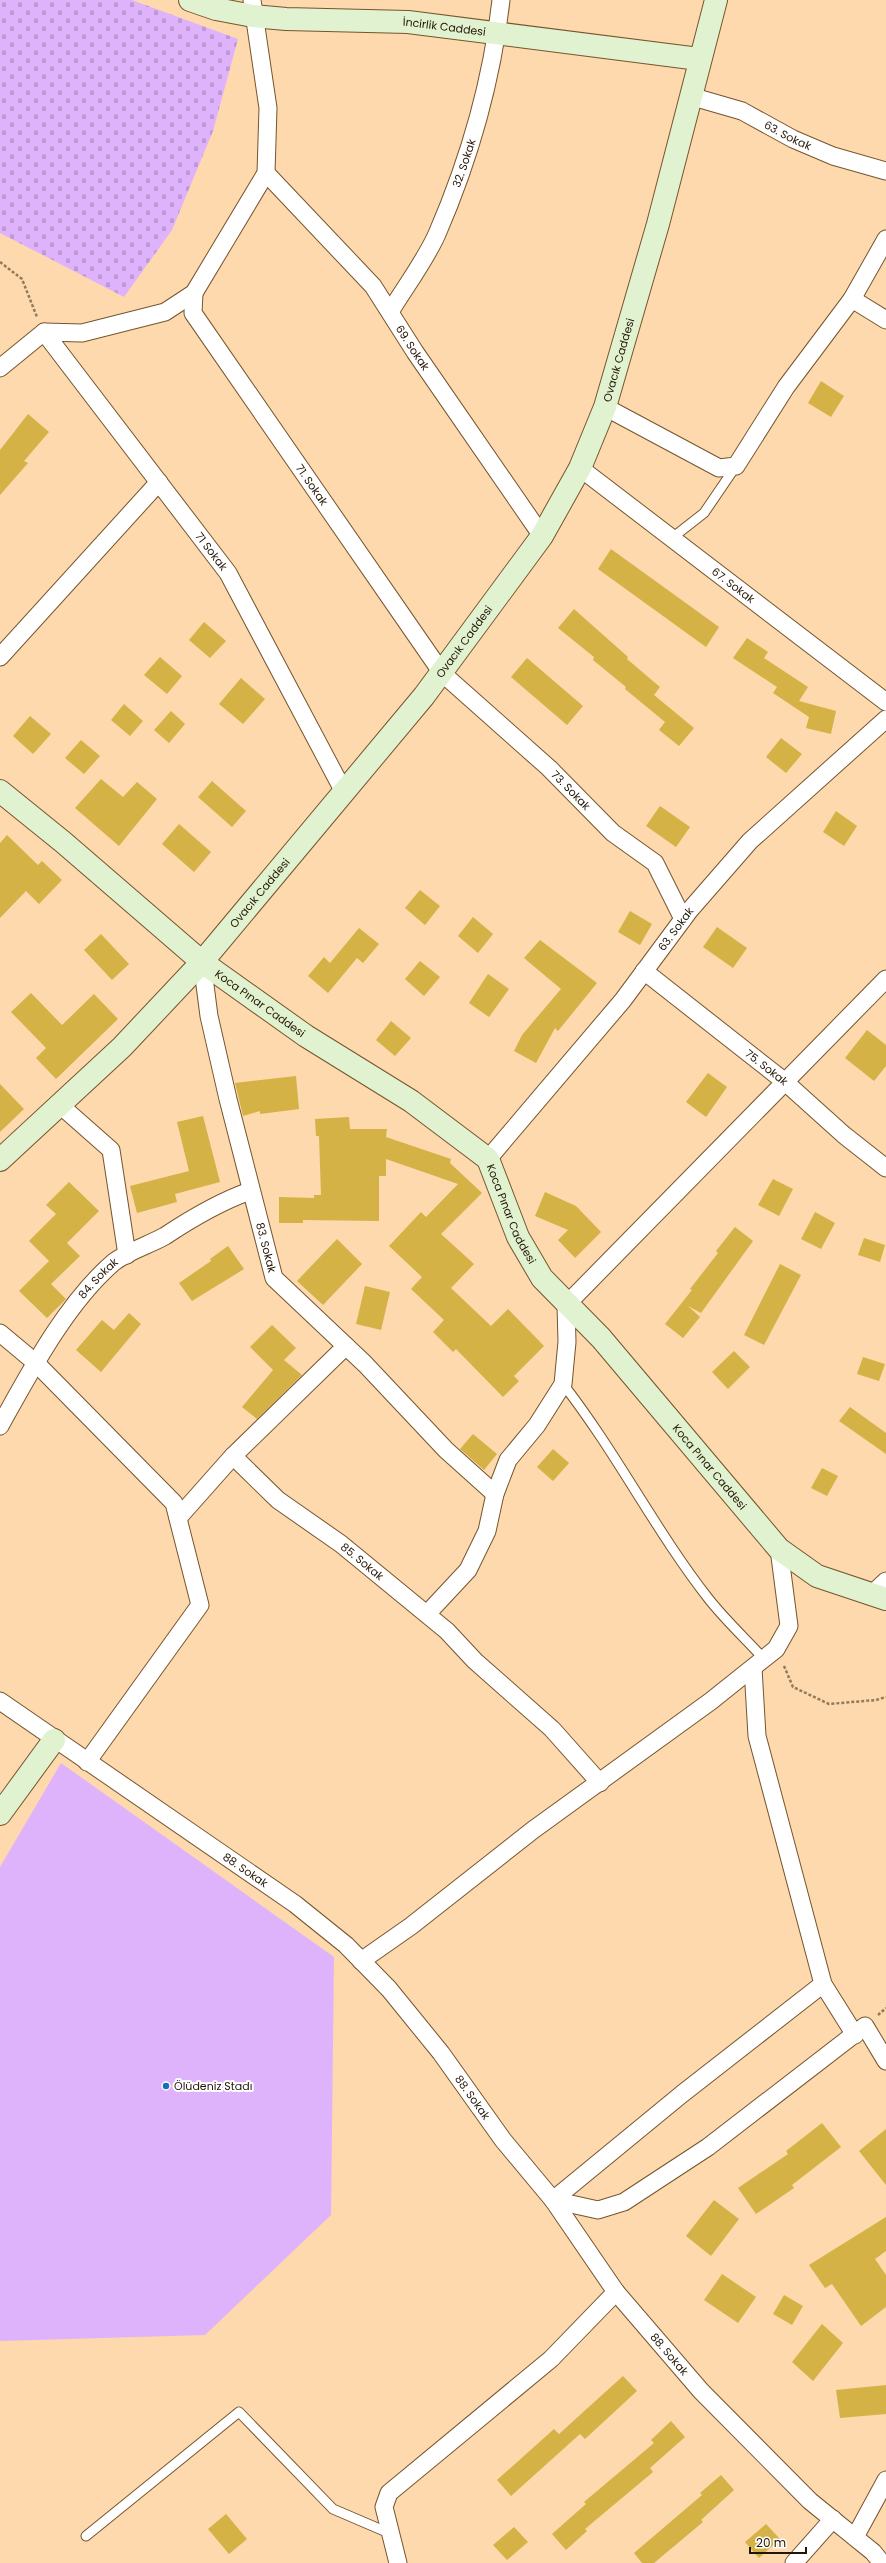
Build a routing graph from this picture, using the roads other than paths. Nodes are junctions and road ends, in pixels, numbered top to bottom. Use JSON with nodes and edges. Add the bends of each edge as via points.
{"nodes":[{"id":1,"x":190,"y":0,"type":"edge"},
{"id":2,"x":502,"y":0,"type":"edge"},
{"id":3,"x":716,"y":0,"type":"edge"},
{"id":4,"x":252,"y":8,"type":"edge"},
{"id":5,"x":498,"y":33,"type":"junction"},
{"id":6,"x":699,"y":59,"type":"junction"},
{"id":7,"x":690,"y":96,"type":"junction"},
{"id":8,"x":886,"y":171,"type":"edge"},
{"id":9,"x":266,"y":173,"type":"junction"},
{"id":10,"x":886,"y":239,"type":"edge"},
{"id":11,"x":194,"y":293,"type":"junction"},
{"id":12,"x":852,"y":299,"type":"junction"},
{"id":13,"x":390,"y":312,"type":"junction"},
{"id":14,"x":886,"y":320,"type":"edge"},
{"id":15,"x":44,"y":332,"type":"junction"},
{"id":16,"x":0,"y":368,"type":"edge"},
{"id":17,"x":605,"y":407,"type":"junction"},
{"id":18,"x":736,"y":466,"type":"junction"},
{"id":19,"x":580,"y":468,"type":"junction"},
{"id":20,"x":159,"y":482,"type":"junction"},
{"id":21,"x":542,"y":536,"type":"junction"},
{"id":22,"x":672,"y":538,"type":"junction"},
{"id":23,"x":0,"y":657,"type":"edge"},
{"id":24,"x":442,"y":673,"type":"junction"},
{"id":25,"x":886,"y":702,"type":"edge"},
{"id":26,"x":886,"y":719,"type":"edge"},
{"id":27,"x":0,"y":791,"type":"edge"},
{"id":28,"x":344,"y":792,"type":"junction"},
{"id":29,"x":683,"y":919,"type":"junction"},
{"id":30,"x":202,"y":962,"type":"junction"},
{"id":31,"x":644,"y":971,"type":"junction"},
{"id":32,"x":886,"y":979,"type":"edge"},
{"id":33,"x":784,"y":1081,"type":"junction"},
{"id":34,"x":60,"y":1105,"type":"junction"},
{"id":35,"x":0,"y":1160,"type":"edge"},
{"id":36,"x":488,"y":1160,"type":"junction"},
{"id":37,"x":886,"y":1168,"type":"edge"},
{"id":38,"x":250,"y":1192,"type":"junction"},
{"id":39,"x":127,"y":1255,"type":"junction"},
{"id":40,"x":566,"y":1305,"type":"junction"},
{"id":41,"x":0,"y":1333,"type":"edge"},
{"id":42,"x":346,"y":1346,"type":"junction"},
{"id":43,"x":36,"y":1363,"type":"junction"},
{"id":44,"x":563,"y":1384,"type":"junction"},
{"id":45,"x":0,"y":1426,"type":"edge"},
{"id":46,"x":233,"y":1456,"type":"junction"},
{"id":47,"x":495,"y":1494,"type":"junction"},
{"id":48,"x":178,"y":1518,"type":"junction"},
{"id":49,"x":779,"y":1549,"type":"junction"},
{"id":50,"x":886,"y":1581,"type":"edge"},
{"id":51,"x":878,"y":1598,"type":"edge"},
{"id":52,"x":427,"y":1614,"type":"junction"},
{"id":53,"x":765,"y":1658,"type":"junction"},
{"id":54,"x":0,"y":1701,"type":"edge"},
{"id":55,"x":54,"y":1740,"type":"junction"},
{"id":56,"x":87,"y":1762,"type":"junction"},
{"id":57,"x":600,"y":1783,"type":"junction"},
{"id":58,"x":0,"y":1814,"type":"edge"},
{"id":59,"x":361,"y":1961,"type":"junction"},
{"id":60,"x":823,"y":1984,"type":"junction"},
{"id":61,"x":855,"y":2035,"type":"junction"},
{"id":62,"x":886,"y":2061,"type":"edge"},
{"id":63,"x":553,"y":2200,"type":"junction"},
{"id":64,"x":616,"y":2292,"type":"junction"},
{"id":65,"x":886,"y":2480,"type":"edge"},
{"id":66,"x":833,"y":2519,"type":"junction"},
{"id":67,"x":389,"y":2533,"type":"junction"},
{"id":68,"x":86,"y":2536,"type":"dead end"},
{"id":69,"x":855,"y":2537,"type":"junction"},
{"id":70,"x":398,"y":2563,"type":"edge"},
{"id":71,"x":794,"y":2563,"type":"edge"},
{"id":72,"x":882,"y":2563,"type":"edge"}],
"edges":[{"from":1,"to":4,"type":"street","name":"İncirlik Caddesi","via":[[216,9]]},
{"from":2,"to":5,"type":"street","name":"32. Sokak"},
{"from":3,"to":6,"type":"street","name":"Ovacık Caddesi"},
{"from":4,"to":5,"type":"street","name":"İncirlik Caddesi","via":[[286,19],[408,22]]},
{"from":4,"to":9,"type":"street","via":[[268,108]]},
{"from":5,"to":6,"type":"street","name":"İncirlik Caddesi"},
{"from":5,"to":13,"type":"street","name":"32. Sokak","via":[[469,153],[436,236]]},
{"from":6,"to":7,"type":"street","name":"Ovacık Caddesi"},
{"from":7,"to":8,"type":"street","name":"63. Sokak","via":[[742,111],[792,139],[833,156]]},
{"from":7,"to":17,"type":"street","name":"Ovacık Caddesi","via":[[658,224]]},
{"from":9,"to":11,"type":"street"},
{"from":9,"to":13,"type":"street","name":"69. Sokak","via":[[373,286]]},
{"from":10,"to":12,"type":"street"},
{"from":11,"to":15,"type":"street","via":[[165,312],[82,333]]},
{"from":11,"to":24,"type":"street","name":"71. Sokak","via":[[193,313]]},
{"from":12,"to":14,"type":"street"},
{"from":12,"to":18,"type":"street","via":[[786,387]]},
{"from":13,"to":21,"type":"street","name":"69. Sokak"},
{"from":15,"to":16,"type":"street"},
{"from":15,"to":20,"type":"street","name":"71 Sokak"},
{"from":17,"to":18,"type":"street","via":[[719,468]]},
{"from":17,"to":19,"type":"street","name":"Ovacık Caddesi"},
{"from":18,"to":22,"type":"lane","via":[[704,512]]},
{"from":19,"to":21,"type":"street","name":"Ovacık Caddesi"},
{"from":19,"to":22,"type":"street","name":"67. Sokak"},
{"from":20,"to":23,"type":"street"},
{"from":20,"to":28,"type":"street","name":"71 Sokak","via":[[228,573]]},
{"from":21,"to":24,"type":"street","name":"Ovacık Caddesi"},
{"from":22,"to":25,"type":"street","name":"67. Sokak"},
{"from":24,"to":28,"type":"street","name":"Ovacık Caddesi"},
{"from":24,"to":29,"type":"street","name":"73. Sokak","via":[[549,768],[613,833],[655,863]]},
{"from":26,"to":29,"type":"street","name":"63. Sokak","via":[[750,841]]},
{"from":27,"to":30,"type":"street","name":"Koca Pınar Caddesi","via":[[64,842]]},
{"from":28,"to":30,"type":"street","name":"Ovacık Caddesi"},
{"from":29,"to":31,"type":"street","name":"63. Sokak"},
{"from":30,"to":34,"type":"street","name":"Ovacık Caddesi","via":[[122,1047]]},
{"from":30,"to":36,"type":"street","name":"Koca Pınar Caddesi","via":[[306,1036],[411,1101]]},
{"from":30,"to":38,"type":"street","name":"83. Sokak","via":[[209,1016]]},
{"from":31,"to":33,"type":"street","name":"75. Sokak"},
{"from":31,"to":36,"type":"street","name":"63. Sokak","via":[[623,1000]]},
{"from":32,"to":33,"type":"street"},
{"from":33,"to":37,"type":"street","name":"75. Sokak","via":[[844,1135]]},
{"from":33,"to":40,"type":"street"},
{"from":34,"to":35,"type":"street","name":"Ovacık Caddesi"},
{"from":34,"to":39,"type":"street","via":[[111,1150]]},
{"from":36,"to":40,"type":"street","name":"Koca Pınar Caddesi","via":[[518,1238],[542,1278]]},
{"from":38,"to":39,"type":"street","name":"84. Sokak","via":[[227,1199]]},
{"from":38,"to":42,"type":"street","name":"83. Sokak","via":[[274,1278]]},
{"from":39,"to":43,"type":"street","name":"84. Sokak","via":[[115,1261],[90,1285]]},
{"from":40,"to":44,"type":"street","via":[[567,1342]]},
{"from":40,"to":49,"type":"street","name":"Koca Pınar Caddesi","via":[[601,1338]]},
{"from":41,"to":43,"type":"street"},
{"from":42,"to":46,"type":"street"},
{"from":42,"to":47,"type":"street","name":"83. Sokak","via":[[446,1450]]},
{"from":43,"to":45,"type":"street","name":"84. Sokak"},
{"from":43,"to":48,"type":"street","via":[[174,1503]]},
{"from":44,"to":47,"type":"street","via":[[537,1424],[508,1460]]},
{"from":44,"to":53,"type":"lane","via":[[709,1599]]},
{"from":46,"to":48,"type":"street"},
{"from":46,"to":52,"type":"street","name":"85. Sokak","via":[[278,1500],[341,1544]]},
{"from":47,"to":52,"type":"street","via":[[487,1531],[468,1570]]},
{"from":48,"to":56,"type":"street","via":[[200,1605]]},
{"from":49,"to":51,"type":"street","name":"Koca Pınar Caddesi","via":[[817,1576]]},
{"from":49,"to":53,"type":"street","via":[[788,1626]]},
{"from":50,"to":51,"type":"street"},
{"from":52,"to":57,"type":"street","name":"85. Sokak","via":[[447,1630],[475,1661],[552,1729]]},
{"from":53,"to":57,"type":"street"},
{"from":53,"to":60,"type":"street","via":[[758,1736]]},
{"from":54,"to":55,"type":"street","name":"88. Sokak"},
{"from":55,"to":56,"type":"street","name":"88. Sokak"},
{"from":55,"to":58,"type":"street"},
{"from":56,"to":59,"type":"street","name":"88. Sokak","via":[[295,1904],[346,1945]]},
{"from":57,"to":59,"type":"street","via":[[533,1830],[411,1926]]},
{"from":59,"to":63,"type":"street","name":"88. Sokak","via":[[388,1989],[441,2053],[503,2140]]},
{"from":60,"to":61,"type":"street"},
{"from":60,"to":63,"type":"street","via":[[682,2094]]},
{"from":61,"to":62,"type":"street","via":[[865,2026]]},
{"from":61,"to":63,"type":"street","via":[[708,2147],[624,2202],[598,2210]]},
{"from":63,"to":64,"type":"street","name":"88. Sokak"},
{"from":64,"to":66,"type":"street","name":"88. Sokak","via":[[701,2391],[810,2501]]},
{"from":64,"to":67,"type":"street","via":[[551,2359],[389,2492],[384,2507]]},
{"from":65,"to":69,"type":"street"},
{"from":66,"to":69,"type":"street","name":"88. Sokak"},
{"from":66,"to":71,"type":"street"},
{"from":67,"to":68,"type":"lane","via":[[333,2509],[239,2412]]},
{"from":67,"to":70,"type":"street"},
{"from":69,"to":72,"type":"street","name":"88. Sokak"}]}
